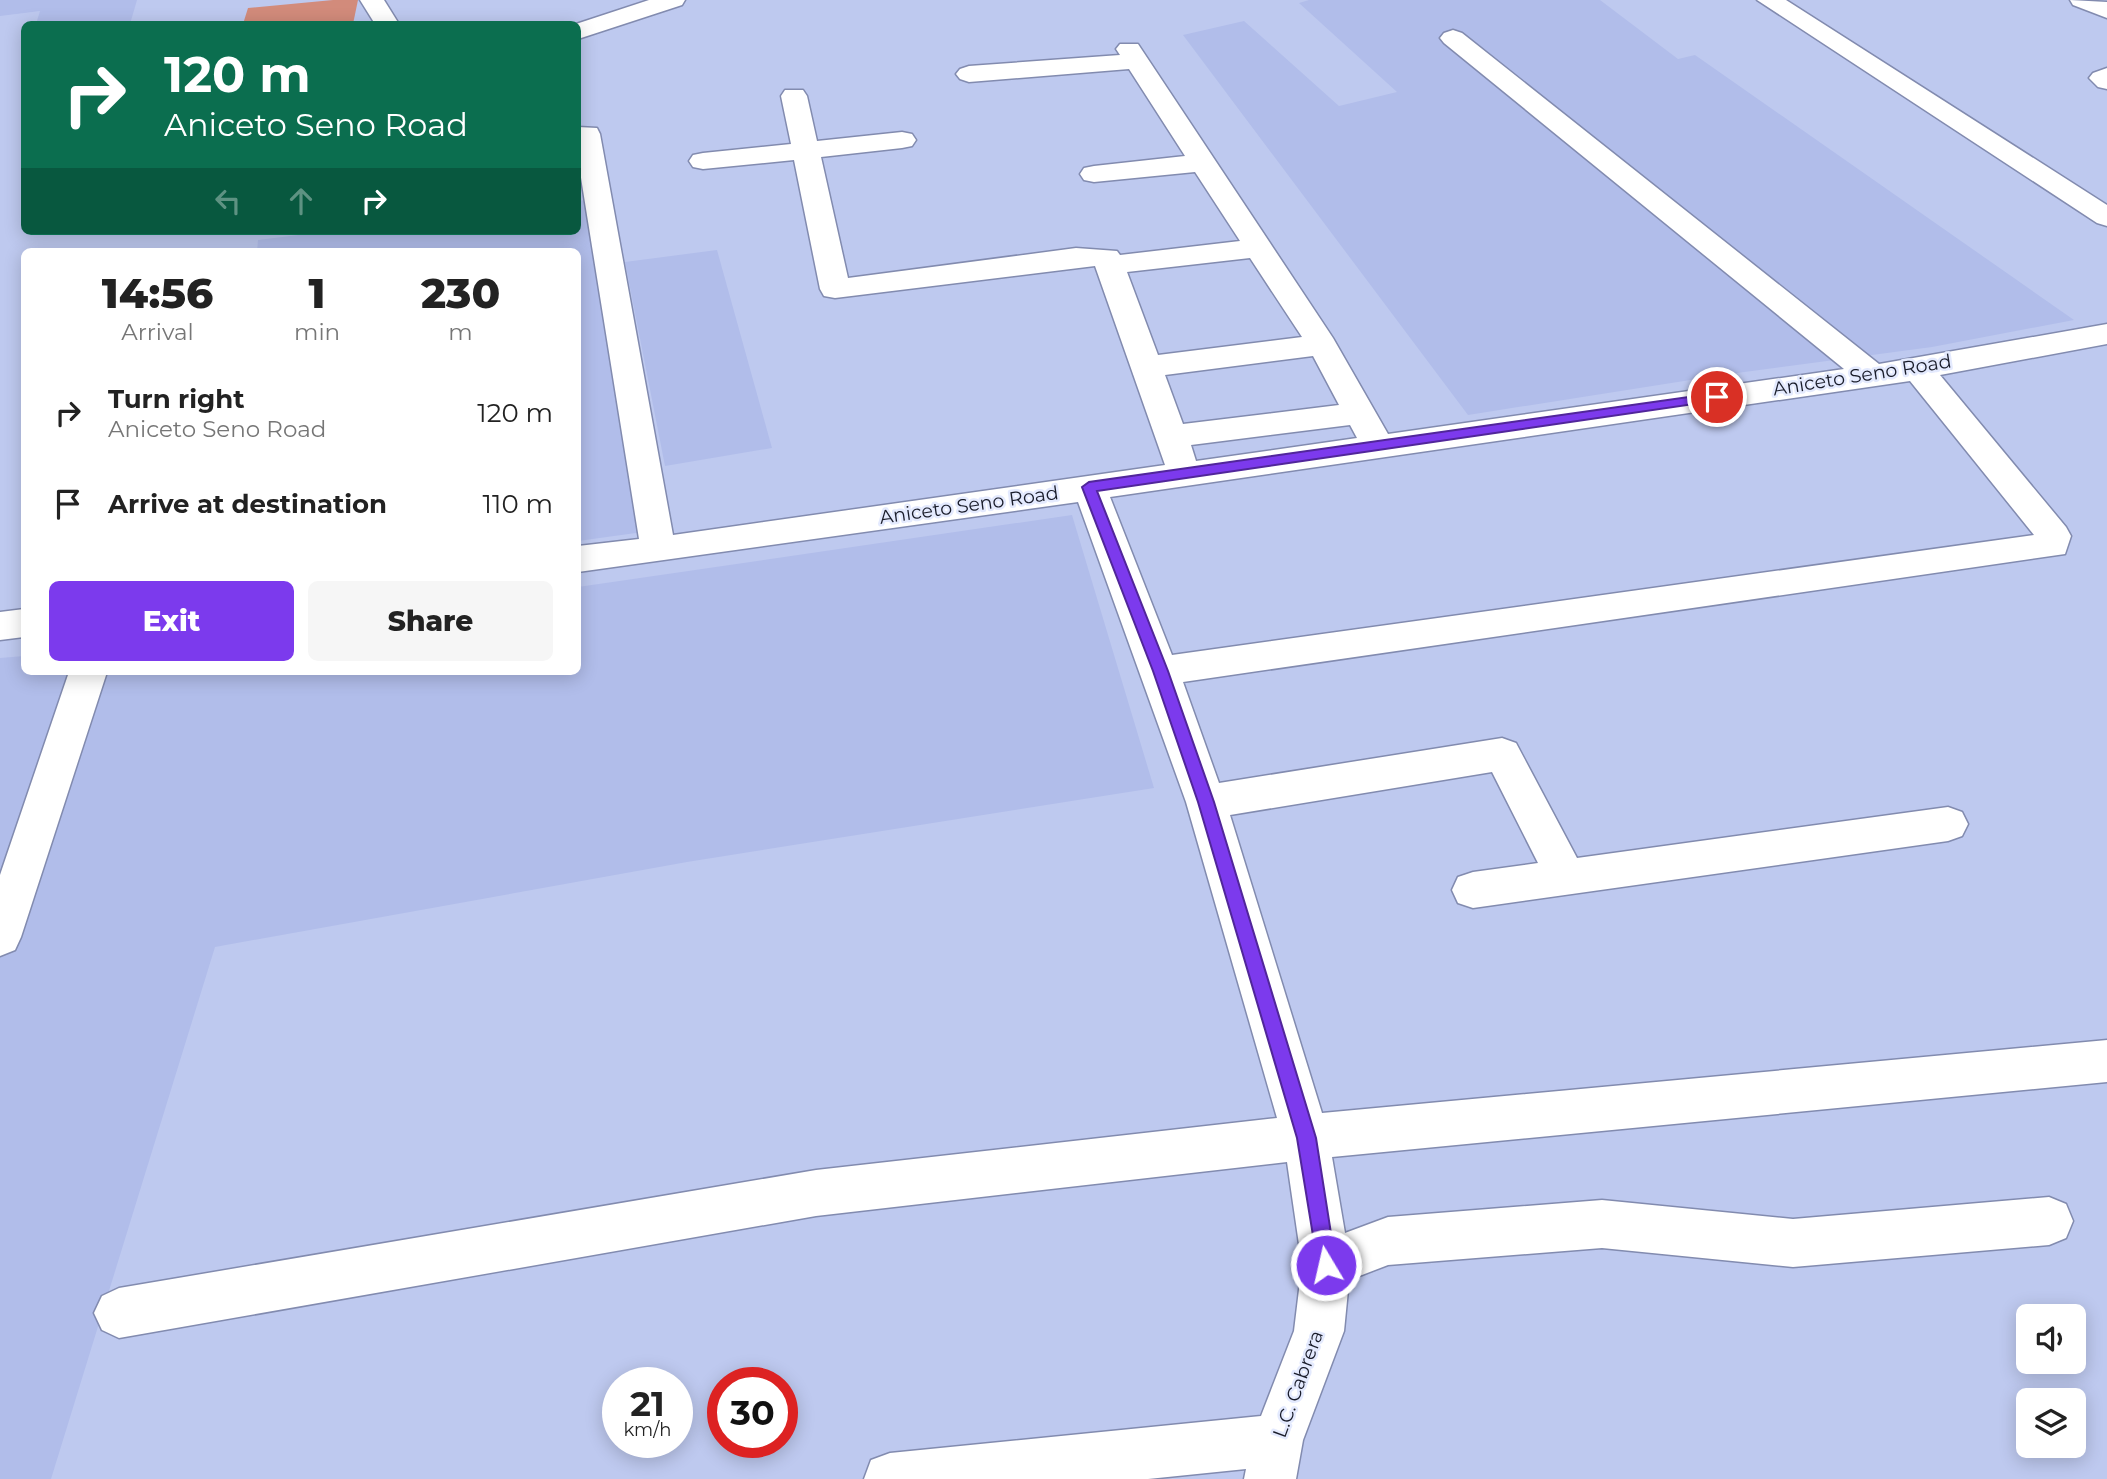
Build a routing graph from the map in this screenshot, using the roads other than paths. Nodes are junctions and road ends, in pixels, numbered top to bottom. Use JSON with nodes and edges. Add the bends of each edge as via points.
{"nodes":[{"id":1,"x":372,"y":0,"type":"edge"},
{"id":2,"x":673,"y":0,"type":"edge"},
{"id":3,"x":1769,"y":0,"type":"edge"},
{"id":4,"x":2082,"y":0,"type":"edge"},
{"id":5,"x":2107,"y":11,"type":"edge"},
{"id":6,"x":385,"y":21,"type":"edge"},
{"id":7,"x":581,"y":31,"type":"edge"},
{"id":8,"x":1453,"y":38,"type":"dead end"},
{"id":9,"x":969,"y":75,"type":"dead end"},
{"id":10,"x":794,"y":96,"type":"dead end"},
{"id":11,"x":581,"y":135,"type":"edge"},
{"id":12,"x":902,"y":140,"type":"dead end"},
{"id":13,"x":808,"y":150,"type":"junction"},
{"id":14,"x":702,"y":161,"type":"dead end"},
{"id":15,"x":1202,"y":163,"type":"junction"},
{"id":16,"x":1094,"y":174,"type":"dead end"},
{"id":17,"x":2107,"y":218,"type":"edge"},
{"id":18,"x":1258,"y":248,"type":"junction"},
{"id":19,"x":1122,"y":264,"type":"dead end"},
{"id":20,"x":2107,"y":334,"type":"edge"},
{"id":21,"x":1322,"y":345,"type":"junction"},
{"id":22,"x":1154,"y":366,"type":"dead end"},
{"id":23,"x":1918,"y":369,"type":"junction"},
{"id":24,"x":1872,"y":375,"type":"junction"},
{"id":25,"x":1359,"y":413,"type":"junction"},
{"id":26,"x":1174,"y":436,"type":"dead end"},
{"id":27,"x":1378,"y":446,"type":"junction"},
{"id":28,"x":1184,"y":473,"type":"junction"},
{"id":29,"x":1089,"y":487,"type":"junction"},
{"id":30,"x":658,"y":550,"type":"junction"},
{"id":31,"x":581,"y":559,"type":"edge"},
{"id":32,"x":21,"y":623,"type":"edge"},
{"id":33,"x":0,"y":626,"type":"edge"},
{"id":34,"x":1160,"y":671,"type":"junction"},
{"id":35,"x":87,"y":675,"type":"edge"},
{"id":36,"x":1206,"y":802,"type":"junction"},
{"id":37,"x":1948,"y":824,"type":"dead end"},
{"id":38,"x":1566,"y":877,"type":"junction"},
{"id":39,"x":1473,"y":890,"type":"dead end"},
{"id":40,"x":0,"y":937,"type":"edge"},
{"id":41,"x":2107,"y":1061,"type":"edge"},
{"id":42,"x":1306,"y":1138,"type":"junction"},
{"id":43,"x":2049,"y":1221,"type":"dead end"},
{"id":44,"x":1326,"y":1265,"type":"junction"},
{"id":45,"x":119,"y":1313,"type":"dead end"},
{"id":46,"x":1273,"y":1460,"type":"edge"},
{"id":47,"x":890,"y":1479,"type":"edge"}],
"edges":[{"from":1,"to":6,"type":"street"},
{"from":2,"to":7,"type":"street"},
{"from":3,"to":17,"type":"street"},
{"from":4,"to":5,"type":"street"},
{"from":8,"to":24,"type":"street"},
{"from":9,"to":15,"type":"street","via":[[1132,55]]},
{"from":10,"to":13,"type":"street"},
{"from":11,"to":30,"type":"street","via":[[587,134]]},
{"from":12,"to":13,"type":"street"},
{"from":13,"to":14,"type":"street"},
{"from":13,"to":28,"type":"street","via":[[835,289],[1076,257],[1107,257]]},
{"from":15,"to":16,"type":"street"},
{"from":15,"to":18,"type":"street"},
{"from":18,"to":19,"type":"street"},
{"from":18,"to":21,"type":"street"},
{"from":20,"to":23,"type":"street","name":"Aniceto Seno Road"},
{"from":21,"to":22,"type":"street"},
{"from":21,"to":25,"type":"street"},
{"from":23,"to":24,"type":"street","name":"Aniceto Seno Road"},
{"from":23,"to":34,"type":"street","via":[[2054,536],[2053,545]]},
{"from":24,"to":27,"type":"street","name":"Aniceto Seno Road"},
{"from":25,"to":26,"type":"street"},
{"from":25,"to":27,"type":"street"},
{"from":27,"to":28,"type":"street","name":"Aniceto Seno Road"},
{"from":28,"to":29,"type":"street","name":"Aniceto Seno Road"},
{"from":29,"to":30,"type":"street","name":"Aniceto Seno Road"},
{"from":29,"to":34,"type":"street","name":"L.C. Cabrera"},
{"from":30,"to":31,"type":"street","name":"Aniceto Seno Road"},
{"from":32,"to":33,"type":"street"},
{"from":34,"to":36,"type":"street","name":"L.C. Cabrera"},
{"from":35,"to":40,"type":"street"},
{"from":36,"to":38,"type":"street","via":[[1502,754]]},
{"from":36,"to":42,"type":"street","name":"L.C. Cabrera"},
{"from":37,"to":38,"type":"street"},
{"from":38,"to":39,"type":"street"},
{"from":41,"to":42,"type":"street"},
{"from":42,"to":44,"type":"street","name":"L.C. Cabrera"},
{"from":42,"to":45,"type":"street","via":[[816,1193]]},
{"from":43,"to":44,"type":"street","via":[[1793,1243],[1602,1224],[1388,1241]]},
{"from":44,"to":46,"type":"street","name":"L.C. Cabrera","via":[[1319,1331]]},
{"from":46,"to":47,"type":"street"}]}
